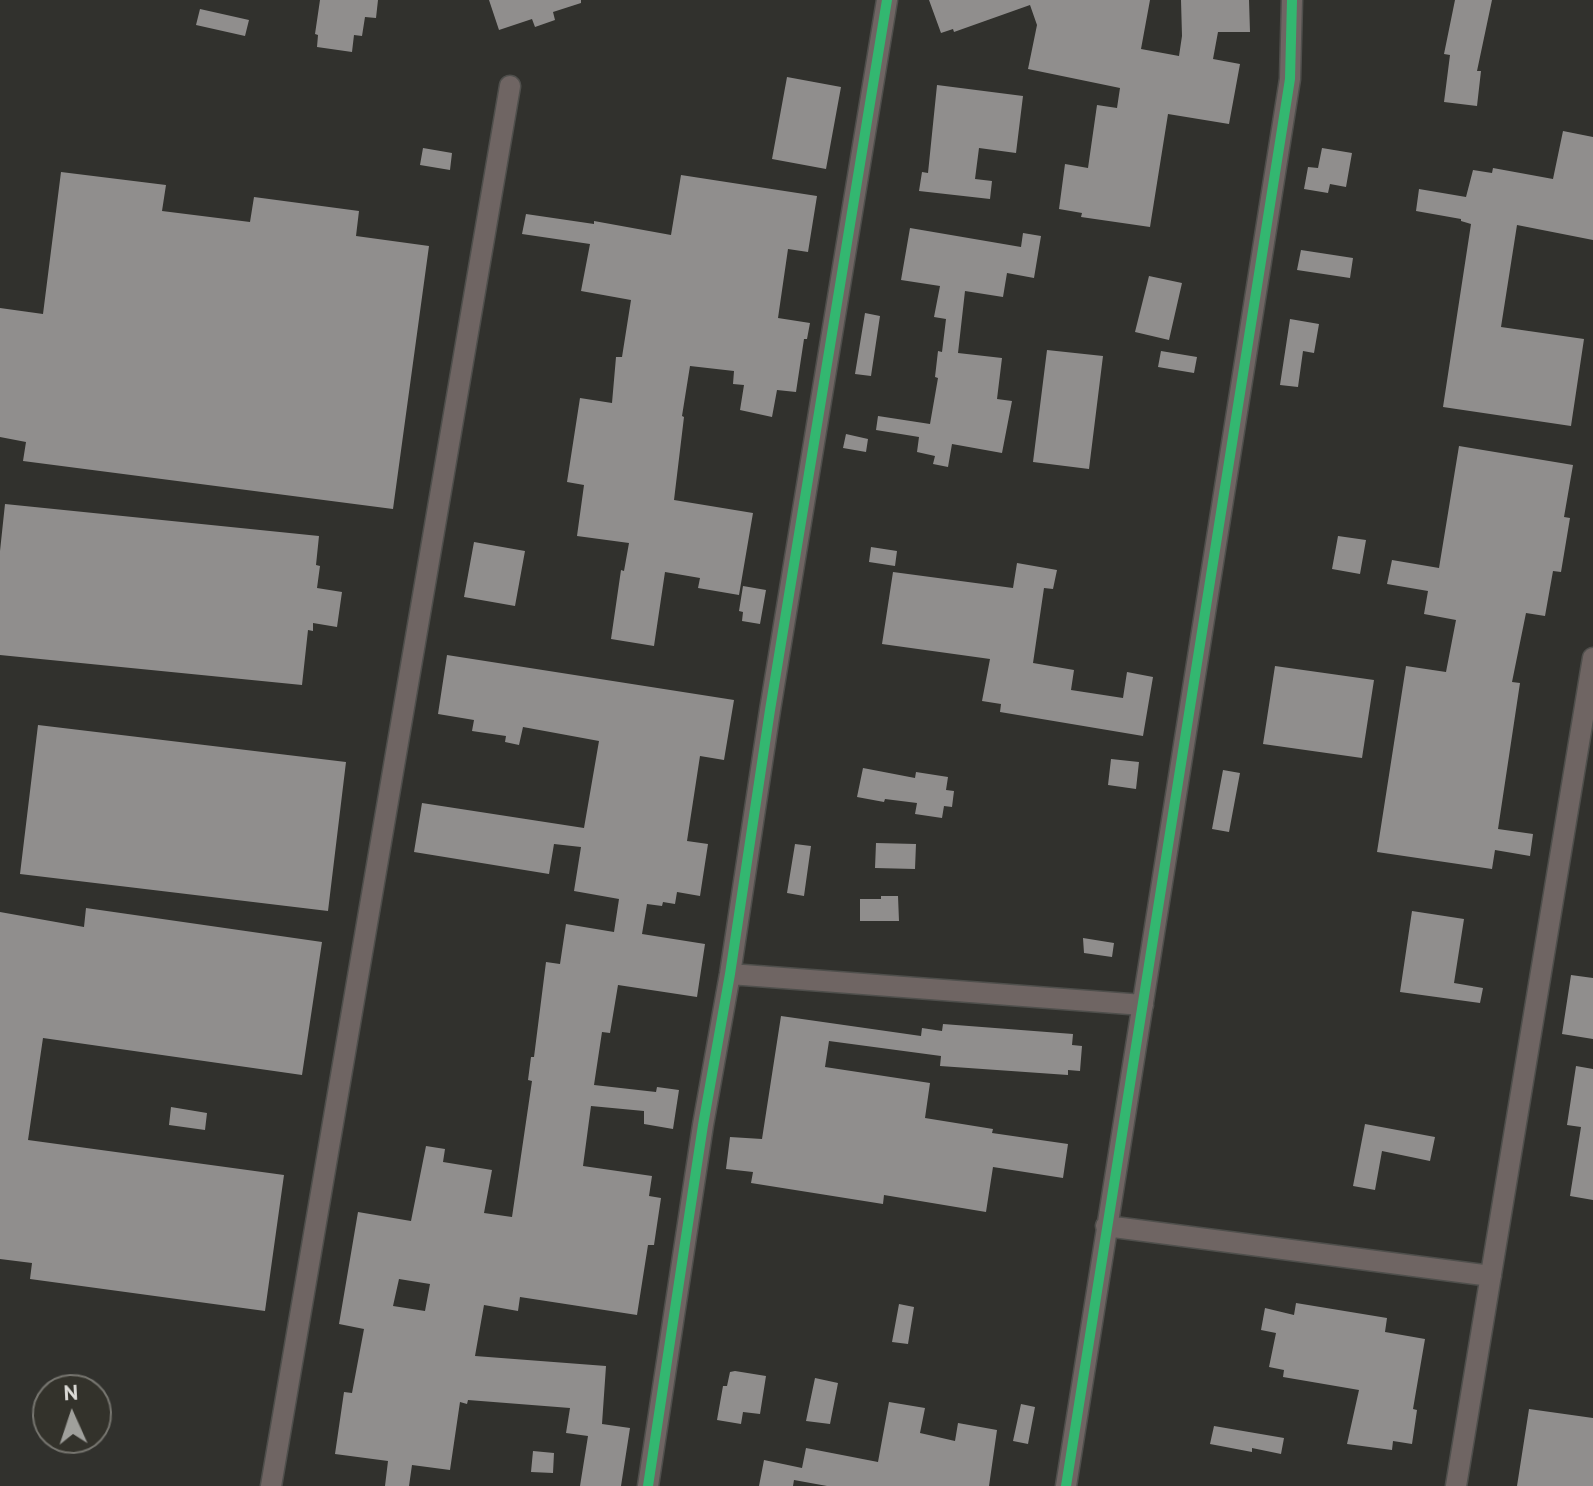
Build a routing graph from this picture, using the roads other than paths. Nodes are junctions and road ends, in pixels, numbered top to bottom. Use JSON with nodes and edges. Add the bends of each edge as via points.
{"nodes":[{"id":1,"x":887,"y":0,"type":"edge"},
{"id":2,"x":1292,"y":0,"type":"edge"},
{"id":3,"x":510,"y":86,"type":"dead end"},
{"id":4,"x":1593,"y":658,"type":"edge"},
{"id":5,"x":730,"y":974,"type":"junction"},
{"id":6,"x":1143,"y":1005,"type":"junction"},
{"id":7,"x":1106,"y":1226,"type":"junction"},
{"id":8,"x":1491,"y":1276,"type":"junction"},
{"id":9,"x":271,"y":1486,"type":"edge"},
{"id":10,"x":648,"y":1486,"type":"edge"},
{"id":11,"x":1066,"y":1486,"type":"edge"},
{"id":12,"x":1456,"y":1486,"type":"edge"}],
"edges":[{"from":1,"to":5,"type":"street"},
{"from":2,"to":6,"type":"street","via":[[1290,79]]},
{"from":3,"to":9,"type":"street"},
{"from":4,"to":8,"type":"street"},
{"from":5,"to":6,"type":"street"},
{"from":5,"to":10,"type":"street"},
{"from":6,"to":7,"type":"street"},
{"from":7,"to":8,"type":"street"},
{"from":7,"to":11,"type":"street"},
{"from":8,"to":12,"type":"street"}]}
